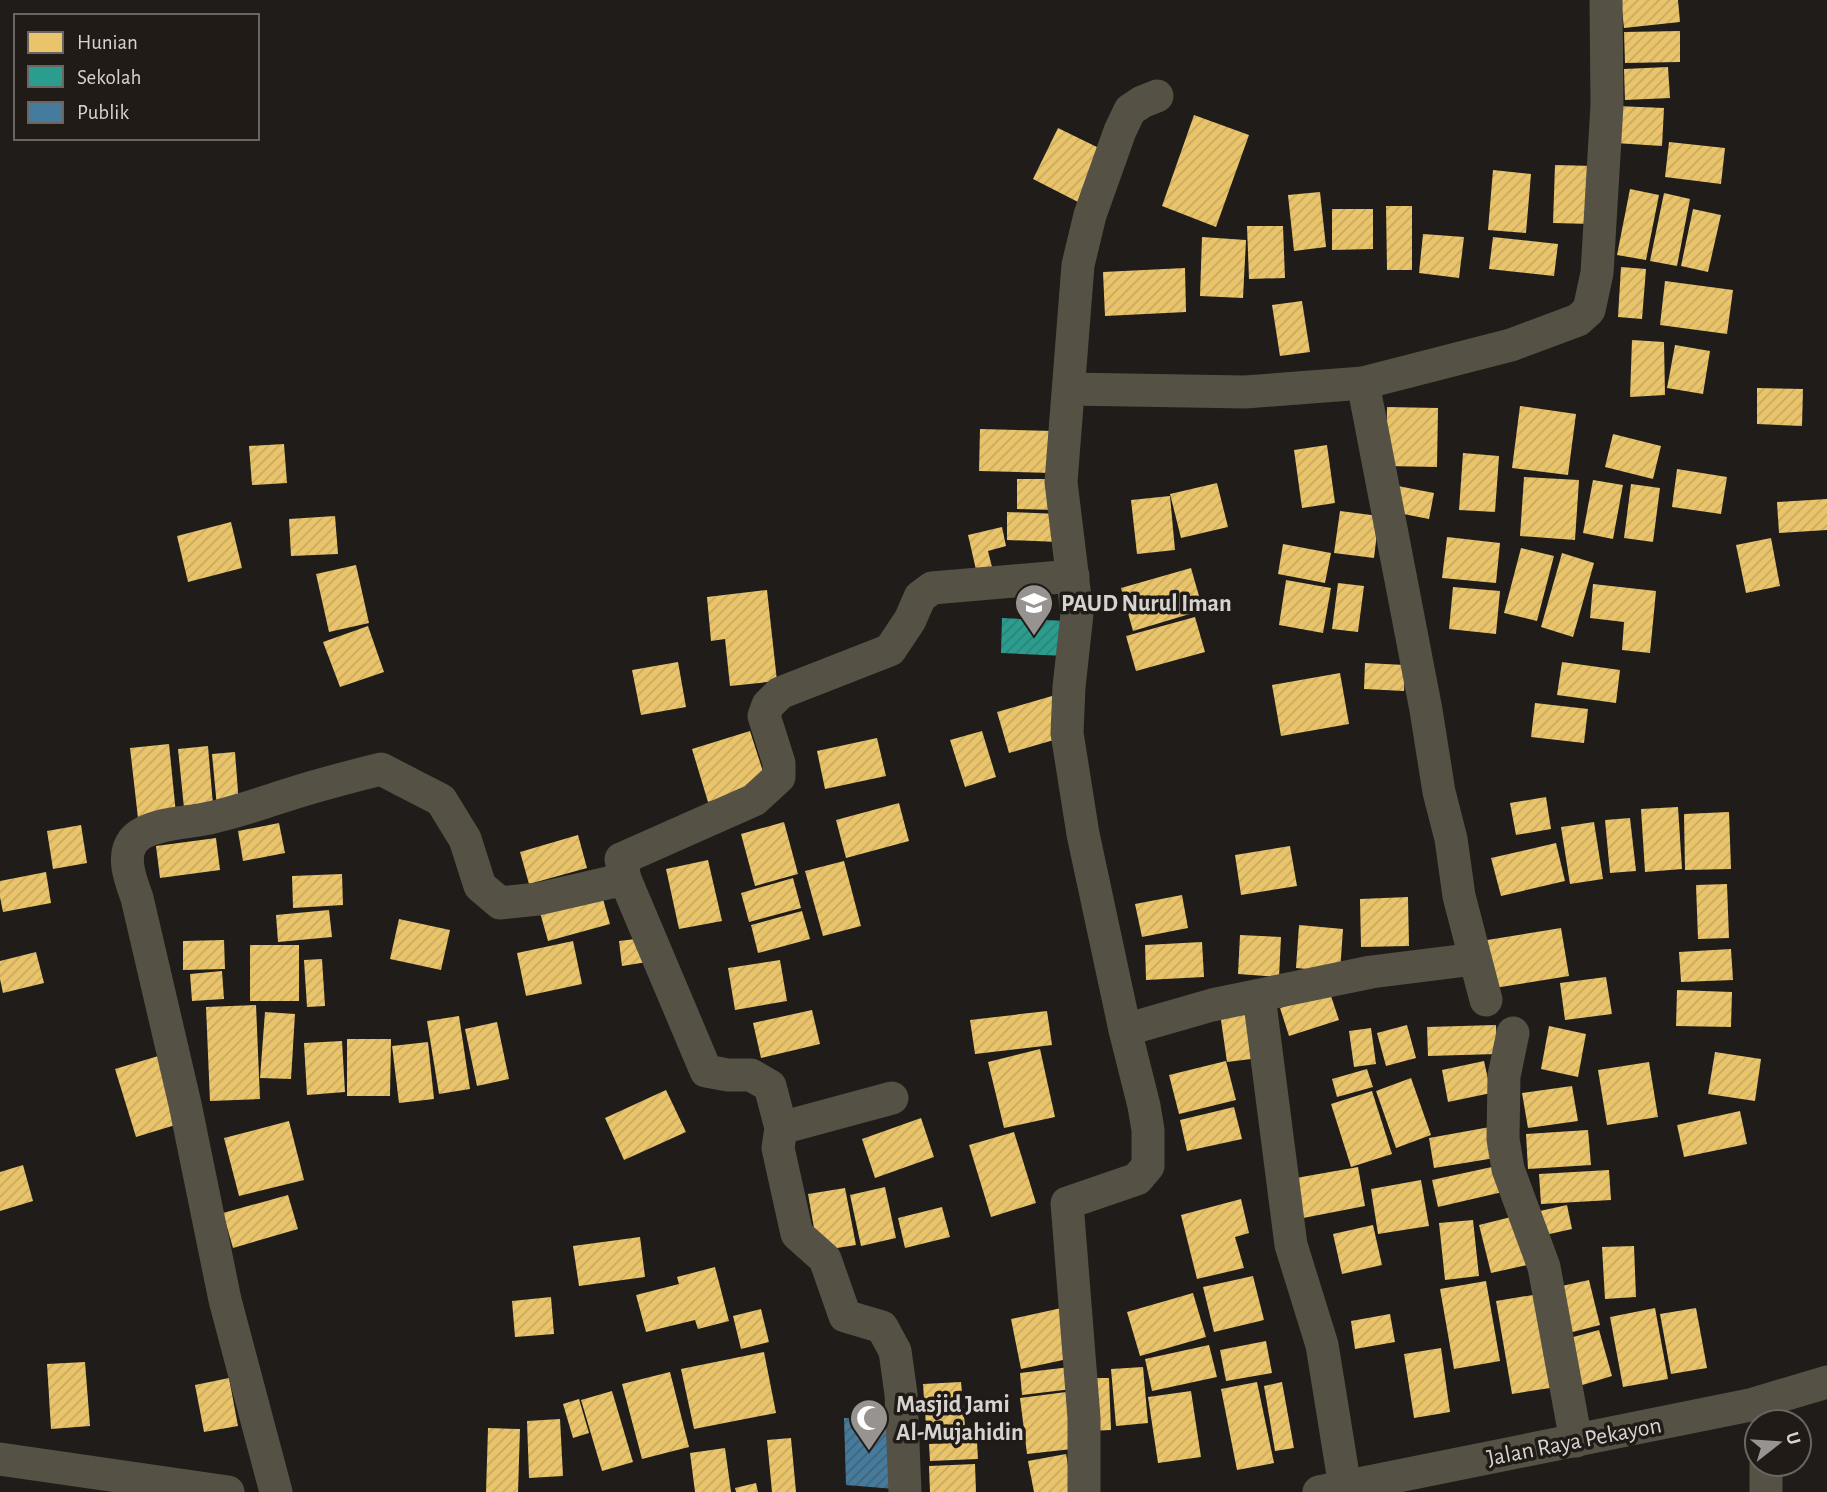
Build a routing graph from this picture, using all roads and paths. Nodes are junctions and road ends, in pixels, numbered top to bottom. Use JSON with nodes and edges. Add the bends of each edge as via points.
{"nodes":[{"id":1,"x":1606,"y":0,"type":"edge"},
{"id":2,"x":1157,"y":96,"type":"dead end"},
{"id":3,"x":1363,"y":383,"type":"junction"},
{"id":4,"x":1069,"y":389,"type":"junction"},
{"id":5,"x":1073,"y":576,"type":"junction"},
{"id":6,"x":625,"y":878,"type":"junction"},
{"id":7,"x":1475,"y":959,"type":"junction"},
{"id":8,"x":1259,"y":996,"type":"junction"},
{"id":9,"x":1486,"y":1000,"type":"dead end"},
{"id":10,"x":1125,"y":1030,"type":"junction"},
{"id":11,"x":1513,"y":1033,"type":"dead end"},
{"id":12,"x":892,"y":1097,"type":"dead end"},
{"id":13,"x":781,"y":1128,"type":"junction"},
{"id":14,"x":1827,"y":1382,"type":"edge"},
{"id":15,"x":1770,"y":1408,"type":"edge"},
{"id":16,"x":1743,"y":1417,"type":"edge"},
{"id":17,"x":1576,"y":1441,"type":"junction"},
{"id":18,"x":0,"y":1459,"type":"edge"},
{"id":19,"x":172,"y":1488,"type":"edge"},
{"id":20,"x":1332,"y":1490,"type":"edge"},
{"id":21,"x":228,"y":1492,"type":"edge"},
{"id":22,"x":276,"y":1492,"type":"edge"},
{"id":23,"x":905,"y":1492,"type":"edge"},
{"id":24,"x":1084,"y":1492,"type":"edge"}],
"edges":[{"from":1,"to":3,"type":"street","via":[[1607,105],[1597,273],[1589,310],[1578,320],[1511,345]]},
{"from":2,"to":4,"type":"street","via":[[1130,110],[1090,215],[1078,265]]},
{"from":3,"to":4,"type":"street","via":[[1245,392]]},
{"from":3,"to":7,"type":"street","via":[[1459,897]]},
{"from":4,"to":5,"type":"street","via":[[1061,482]]},
{"from":5,"to":6,"type":"street","via":[[932,588],[920,597],[890,650],[780,693],[768,705],[764,716],[779,763],[779,777],[771,785],[754,800],[621,859]]},
{"from":5,"to":10,"type":"street","via":[[1077,614],[1067,733],[1083,834]]},
{"from":6,"to":13,"type":"street","via":[[706,1071],[751,1075],[771,1086]]},
{"from":6,"to":22,"type":"street","via":[[500,903],[480,886],[465,839],[441,800],[381,769],[215,817],[151,829],[131,844],[129,873],[185,1104],[225,1300]]},
{"from":7,"to":8,"type":"street","via":[[1371,972]]},
{"from":7,"to":9,"type":"street"},
{"from":8,"to":10,"type":"street"},
{"from":8,"to":20,"type":"street","via":[[1291,1245],[1322,1345]]},
{"from":10,"to":24,"type":"street","via":[[1144,1106],[1148,1166],[1137,1179],[1067,1203],[1084,1418]]},
{"from":11,"to":17,"type":"street","via":[[1504,1076],[1503,1139],[1508,1169],[1544,1267]]},
{"from":12,"to":13,"type":"street"},
{"from":13,"to":23,"type":"street","via":[[778,1149],[797,1234],[825,1259],[845,1316],[883,1327],[895,1351]]},
{"from":14,"to":15,"type":"street","name":"Jalan Raya Pekayon"},
{"from":16,"to":17,"type":"street","name":"Jalan Raya Pekayon"},
{"from":17,"to":20,"type":"street","name":"Jalan Raya Pekayon"},
{"from":18,"to":19,"type":"street"},
{"from":19,"to":21,"type":"street"}]}
